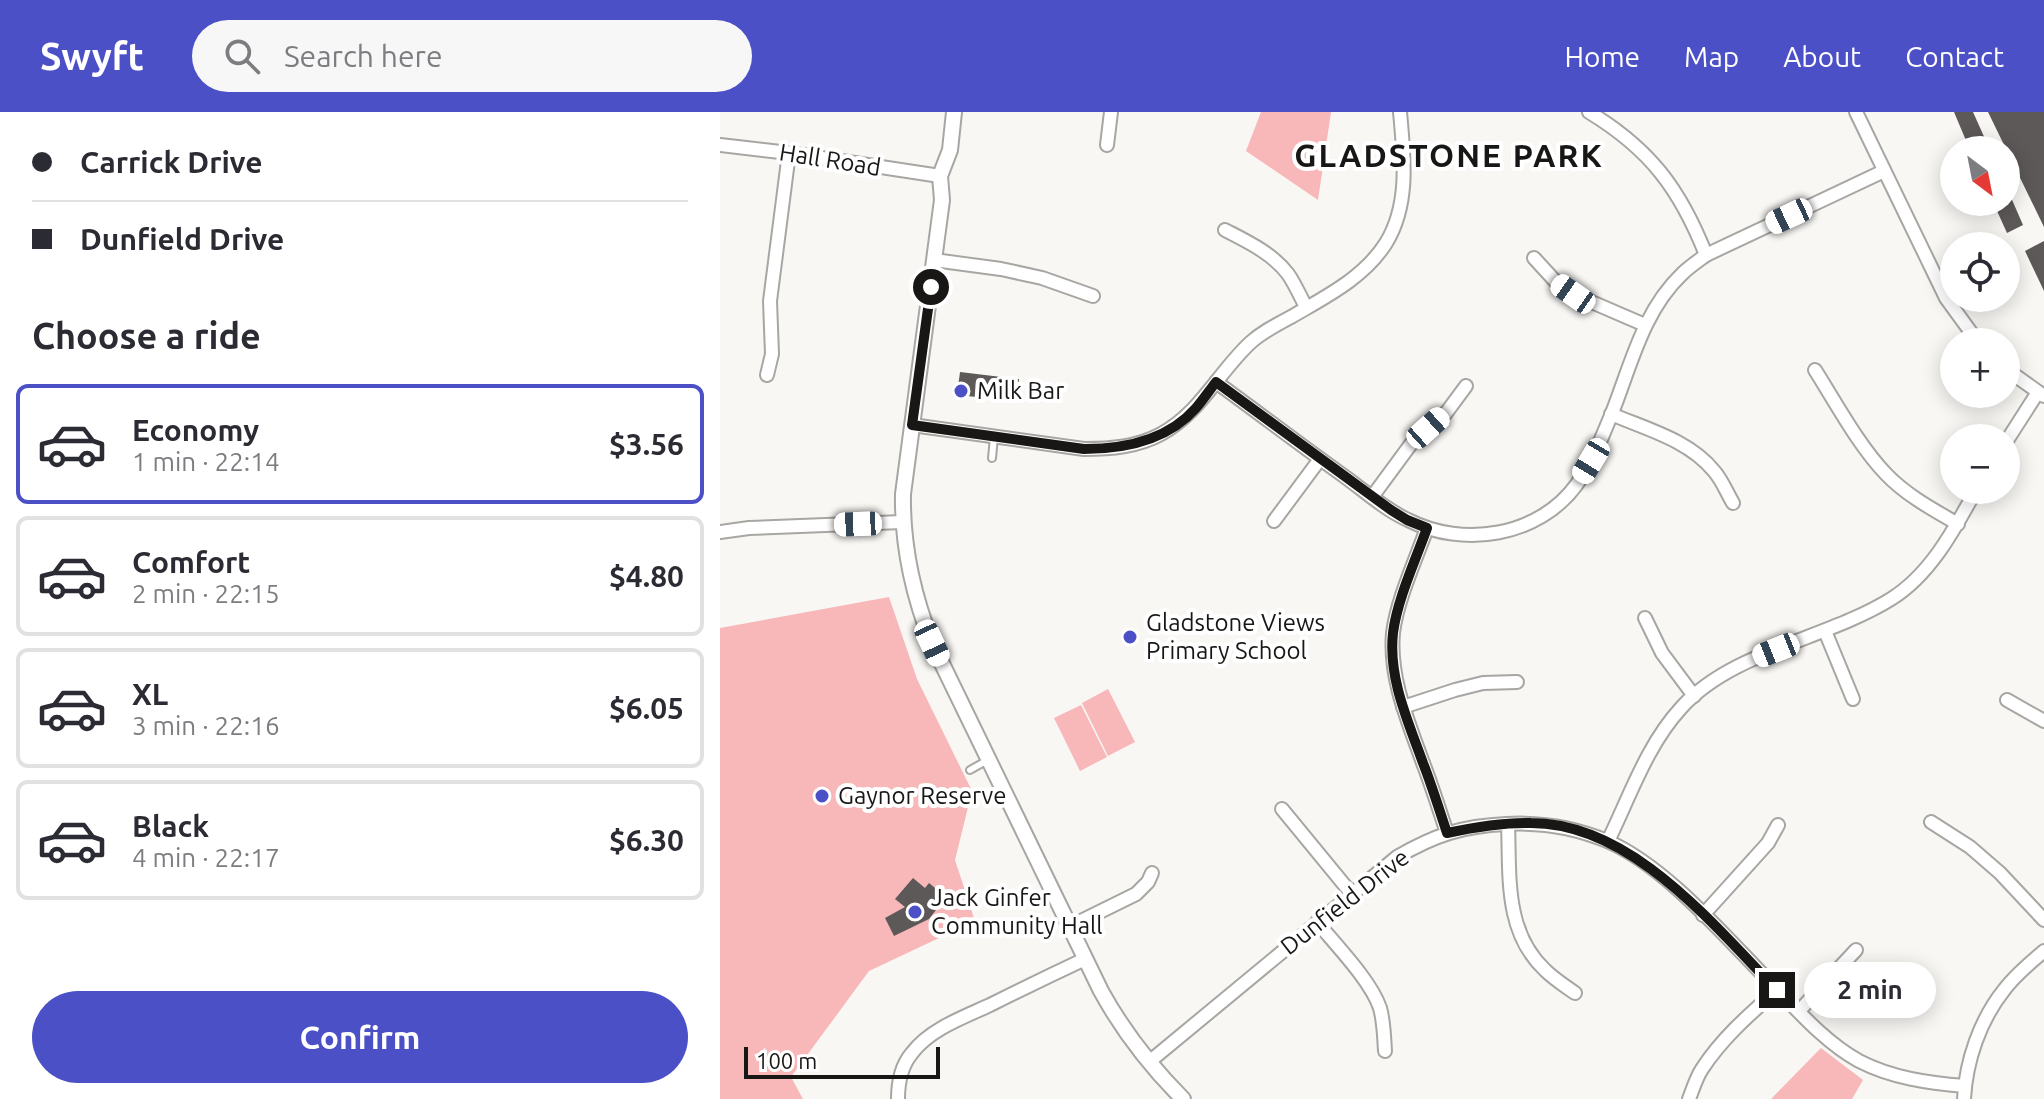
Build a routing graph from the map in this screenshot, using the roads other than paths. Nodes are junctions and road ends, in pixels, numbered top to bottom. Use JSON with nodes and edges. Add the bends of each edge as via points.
{"nodes":[{"id":1,"x":954,"y":112,"type":"edge"},
{"id":2,"x":1111,"y":112,"type":"edge"},
{"id":3,"x":1400,"y":112,"type":"edge"},
{"id":4,"x":1589,"y":112,"type":"edge"},
{"id":5,"x":1856,"y":112,"type":"edge"},
{"id":6,"x":720,"y":145,"type":"edge"},
{"id":7,"x":1107,"y":145,"type":"dead end"},
{"id":8,"x":789,"y":153,"type":"junction"},
{"id":9,"x":1884,"y":171,"type":"junction"},
{"id":10,"x":940,"y":176,"type":"junction"},
{"id":11,"x":1225,"y":230,"type":"dead end"},
{"id":12,"x":1706,"y":255,"type":"junction"},
{"id":13,"x":1534,"y":258,"type":"dead end"},
{"id":14,"x":934,"y":260,"type":"junction"},
{"id":15,"x":1093,"y":296,"type":"dead end"},
{"id":16,"x":1306,"y":307,"type":"junction"},
{"id":17,"x":1645,"y":325,"type":"junction"},
{"id":18,"x":1968,"y":328,"type":"edge"},
{"id":19,"x":1815,"y":370,"type":"dead end"},
{"id":20,"x":767,"y":375,"type":"dead end"},
{"id":21,"x":2020,"y":379,"type":"edge"},
{"id":22,"x":1216,"y":382,"type":"junction"},
{"id":23,"x":1466,"y":386,"type":"dead end"},
{"id":24,"x":2041,"y":394,"type":"edge"},
{"id":25,"x":1611,"y":414,"type":"junction"},
{"id":26,"x":2019,"y":424,"type":"edge"},
{"id":27,"x":912,"y":425,"type":"junction"},
{"id":28,"x":994,"y":437,"type":"junction"},
{"id":29,"x":992,"y":458,"type":"dead end"},
{"id":30,"x":1320,"y":459,"type":"junction"},
{"id":31,"x":1372,"y":497,"type":"junction"},
{"id":32,"x":1733,"y":503,"type":"dead end"},
{"id":33,"x":1969,"y":504,"type":"edge"},
{"id":34,"x":1274,"y":521,"type":"dead end"},
{"id":35,"x":902,"y":522,"type":"junction"},
{"id":36,"x":1958,"y":524,"type":"junction"},
{"id":37,"x":1427,"y":528,"type":"junction"},
{"id":38,"x":720,"y":532,"type":"edge"},
{"id":39,"x":1645,"y":618,"type":"dead end"},
{"id":40,"x":1825,"y":631,"type":"junction"},
{"id":41,"x":1517,"y":682,"type":"dead end"},
{"id":42,"x":1694,"y":696,"type":"junction"},
{"id":43,"x":1853,"y":699,"type":"dead end"},
{"id":44,"x":2007,"y":700,"type":"dead end"},
{"id":45,"x":1403,"y":707,"type":"junction"},
{"id":46,"x":2044,"y":721,"type":"edge"},
{"id":47,"x":988,"y":760,"type":"junction"},
{"id":48,"x":970,"y":770,"type":"dead end"},
{"id":49,"x":1282,"y":809,"type":"dead end"},
{"id":50,"x":1931,"y":822,"type":"dead end"},
{"id":51,"x":1508,"y":824,"type":"junction"},
{"id":52,"x":1778,"y":825,"type":"dead end"},
{"id":53,"x":1447,"y":833,"type":"junction"},
{"id":54,"x":1608,"y":841,"type":"junction"},
{"id":55,"x":1152,"y":873,"type":"dead end"},
{"id":56,"x":1351,"y":893,"type":"junction"},
{"id":57,"x":1703,"y":915,"type":"junction"},
{"id":58,"x":2044,"y":920,"type":"edge"},
{"id":59,"x":1317,"y":922,"type":"junction"},
{"id":60,"x":1069,"y":927,"type":"junction"},
{"id":61,"x":1856,"y":950,"type":"dead end"},
{"id":62,"x":2044,"y":951,"type":"edge"},
{"id":63,"x":1085,"y":959,"type":"junction"},
{"id":64,"x":1777,"y":990,"type":"junction"},
{"id":65,"x":1575,"y":993,"type":"dead end"},
{"id":66,"x":1799,"y":1011,"type":"junction"},
{"id":67,"x":1385,"y":1051,"type":"dead end"},
{"id":68,"x":1149,"y":1062,"type":"junction"},
{"id":69,"x":1964,"y":1093,"type":"edge"},
{"id":70,"x":898,"y":1099,"type":"edge"},
{"id":71,"x":1183,"y":1099,"type":"edge"},
{"id":72,"x":1689,"y":1099,"type":"edge"}],
"edges":[{"from":1,"to":10,"type":"street","via":[[950,150]]},
{"from":2,"to":7,"type":"street"},
{"from":3,"to":16,"type":"street","via":[[1403,198],[1394,227],[1366,268]]},
{"from":4,"to":12,"type":"street","via":[[1652,162],[1674,189]]},
{"from":5,"to":9,"type":"street"},
{"from":6,"to":8,"type":"street","name":"Hall Road"},
{"from":8,"to":10,"type":"street","name":"Hall Road"},
{"from":8,"to":20,"type":"street","via":[[770,301],[772,354]]},
{"from":9,"to":12,"type":"street"},
{"from":9,"to":18,"type":"street","via":[[1946,298]]},
{"from":10,"to":14,"type":"street"},
{"from":11,"to":16,"type":"street","via":[[1278,262]]},
{"from":12,"to":17,"type":"street","via":[[1682,274]]},
{"from":13,"to":17,"type":"street","via":[[1573,294]]},
{"from":14,"to":15,"type":"street","via":[[1042,278]]},
{"from":14,"to":27,"type":"street"},
{"from":16,"to":22,"type":"street","via":[[1250,342]]},
{"from":17,"to":25,"type":"street"},
{"from":19,"to":36,"type":"street","via":[[1886,474]]},
{"from":21,"to":24,"type":"street"},
{"from":22,"to":28,"type":"street","via":[[1177,425],[1131,446],[1084,449]]},
{"from":22,"to":30,"type":"street"},
{"from":23,"to":31,"type":"street","via":[[1446,413],[1411,444]]},
{"from":24,"to":26,"type":"street"},
{"from":25,"to":32,"type":"street","via":[[1694,453],[1715,471]]},
{"from":25,"to":37,"type":"street","via":[[1576,486],[1528,523],[1477,536]]},
{"from":27,"to":28,"type":"street"},
{"from":27,"to":35,"type":"street"},
{"from":28,"to":29,"type":"lane"},
{"from":30,"to":31,"type":"street"},
{"from":30,"to":34,"type":"street"},
{"from":31,"to":37,"type":"street"},
{"from":33,"to":36,"type":"street"},
{"from":35,"to":38,"type":"street"},
{"from":35,"to":47,"type":"street","via":[[921,617]]},
{"from":36,"to":40,"type":"street","via":[[1931,563],[1893,598]]},
{"from":37,"to":45,"type":"street","via":[[1393,634]]},
{"from":39,"to":42,"type":"street","via":[[1662,653]]},
{"from":40,"to":42,"type":"street","via":[[1751,660]]},
{"from":40,"to":43,"type":"street"},
{"from":41,"to":45,"type":"street","via":[[1483,683]]},
{"from":42,"to":54,"type":"street","via":[[1652,746]]},
{"from":44,"to":46,"type":"street"},
{"from":45,"to":53,"type":"street"},
{"from":47,"to":48,"type":"lane"},
{"from":47,"to":60,"type":"street"},
{"from":49,"to":56,"type":"street"},
{"from":50,"to":58,"type":"street","via":[[2000,873]]},
{"from":51,"to":53,"type":"street","name":"Dunfield Drive"},
{"from":51,"to":54,"type":"street","name":"Dunfield Drive","via":[[1570,828]]},
{"from":51,"to":65,"type":"street","via":[[1512,907],[1519,934],[1544,970]]},
{"from":52,"to":57,"type":"street"},
{"from":53,"to":56,"type":"street","name":"Dunfield Drive","via":[[1397,857]]},
{"from":54,"to":57,"type":"street","name":"Dunfield Drive","via":[[1665,878]]},
{"from":55,"to":60,"type":"street","via":[[1136,894]]},
{"from":56,"to":59,"type":"street","name":"Dunfield Drive"},
{"from":57,"to":64,"type":"street","name":"Dunfield Drive"},
{"from":59,"to":67,"type":"street","via":[[1379,1005]]},
{"from":59,"to":68,"type":"street","name":"Dunfield Drive"},
{"from":60,"to":63,"type":"street"},
{"from":61,"to":66,"type":"street"},
{"from":62,"to":69,"type":"street","via":[[2004,989],[1987,1016]]},
{"from":63,"to":68,"type":"street","via":[[1115,1016]]},
{"from":63,"to":70,"type":"street","via":[[928,1037],[905,1063]]},
{"from":64,"to":66,"type":"street","name":"Dunfield Drive"},
{"from":64,"to":72,"type":"street","via":[[1718,1048]]},
{"from":66,"to":69,"type":"street","name":"Dunfield Drive","via":[[1857,1060]]},
{"from":68,"to":71,"type":"street"}]}
